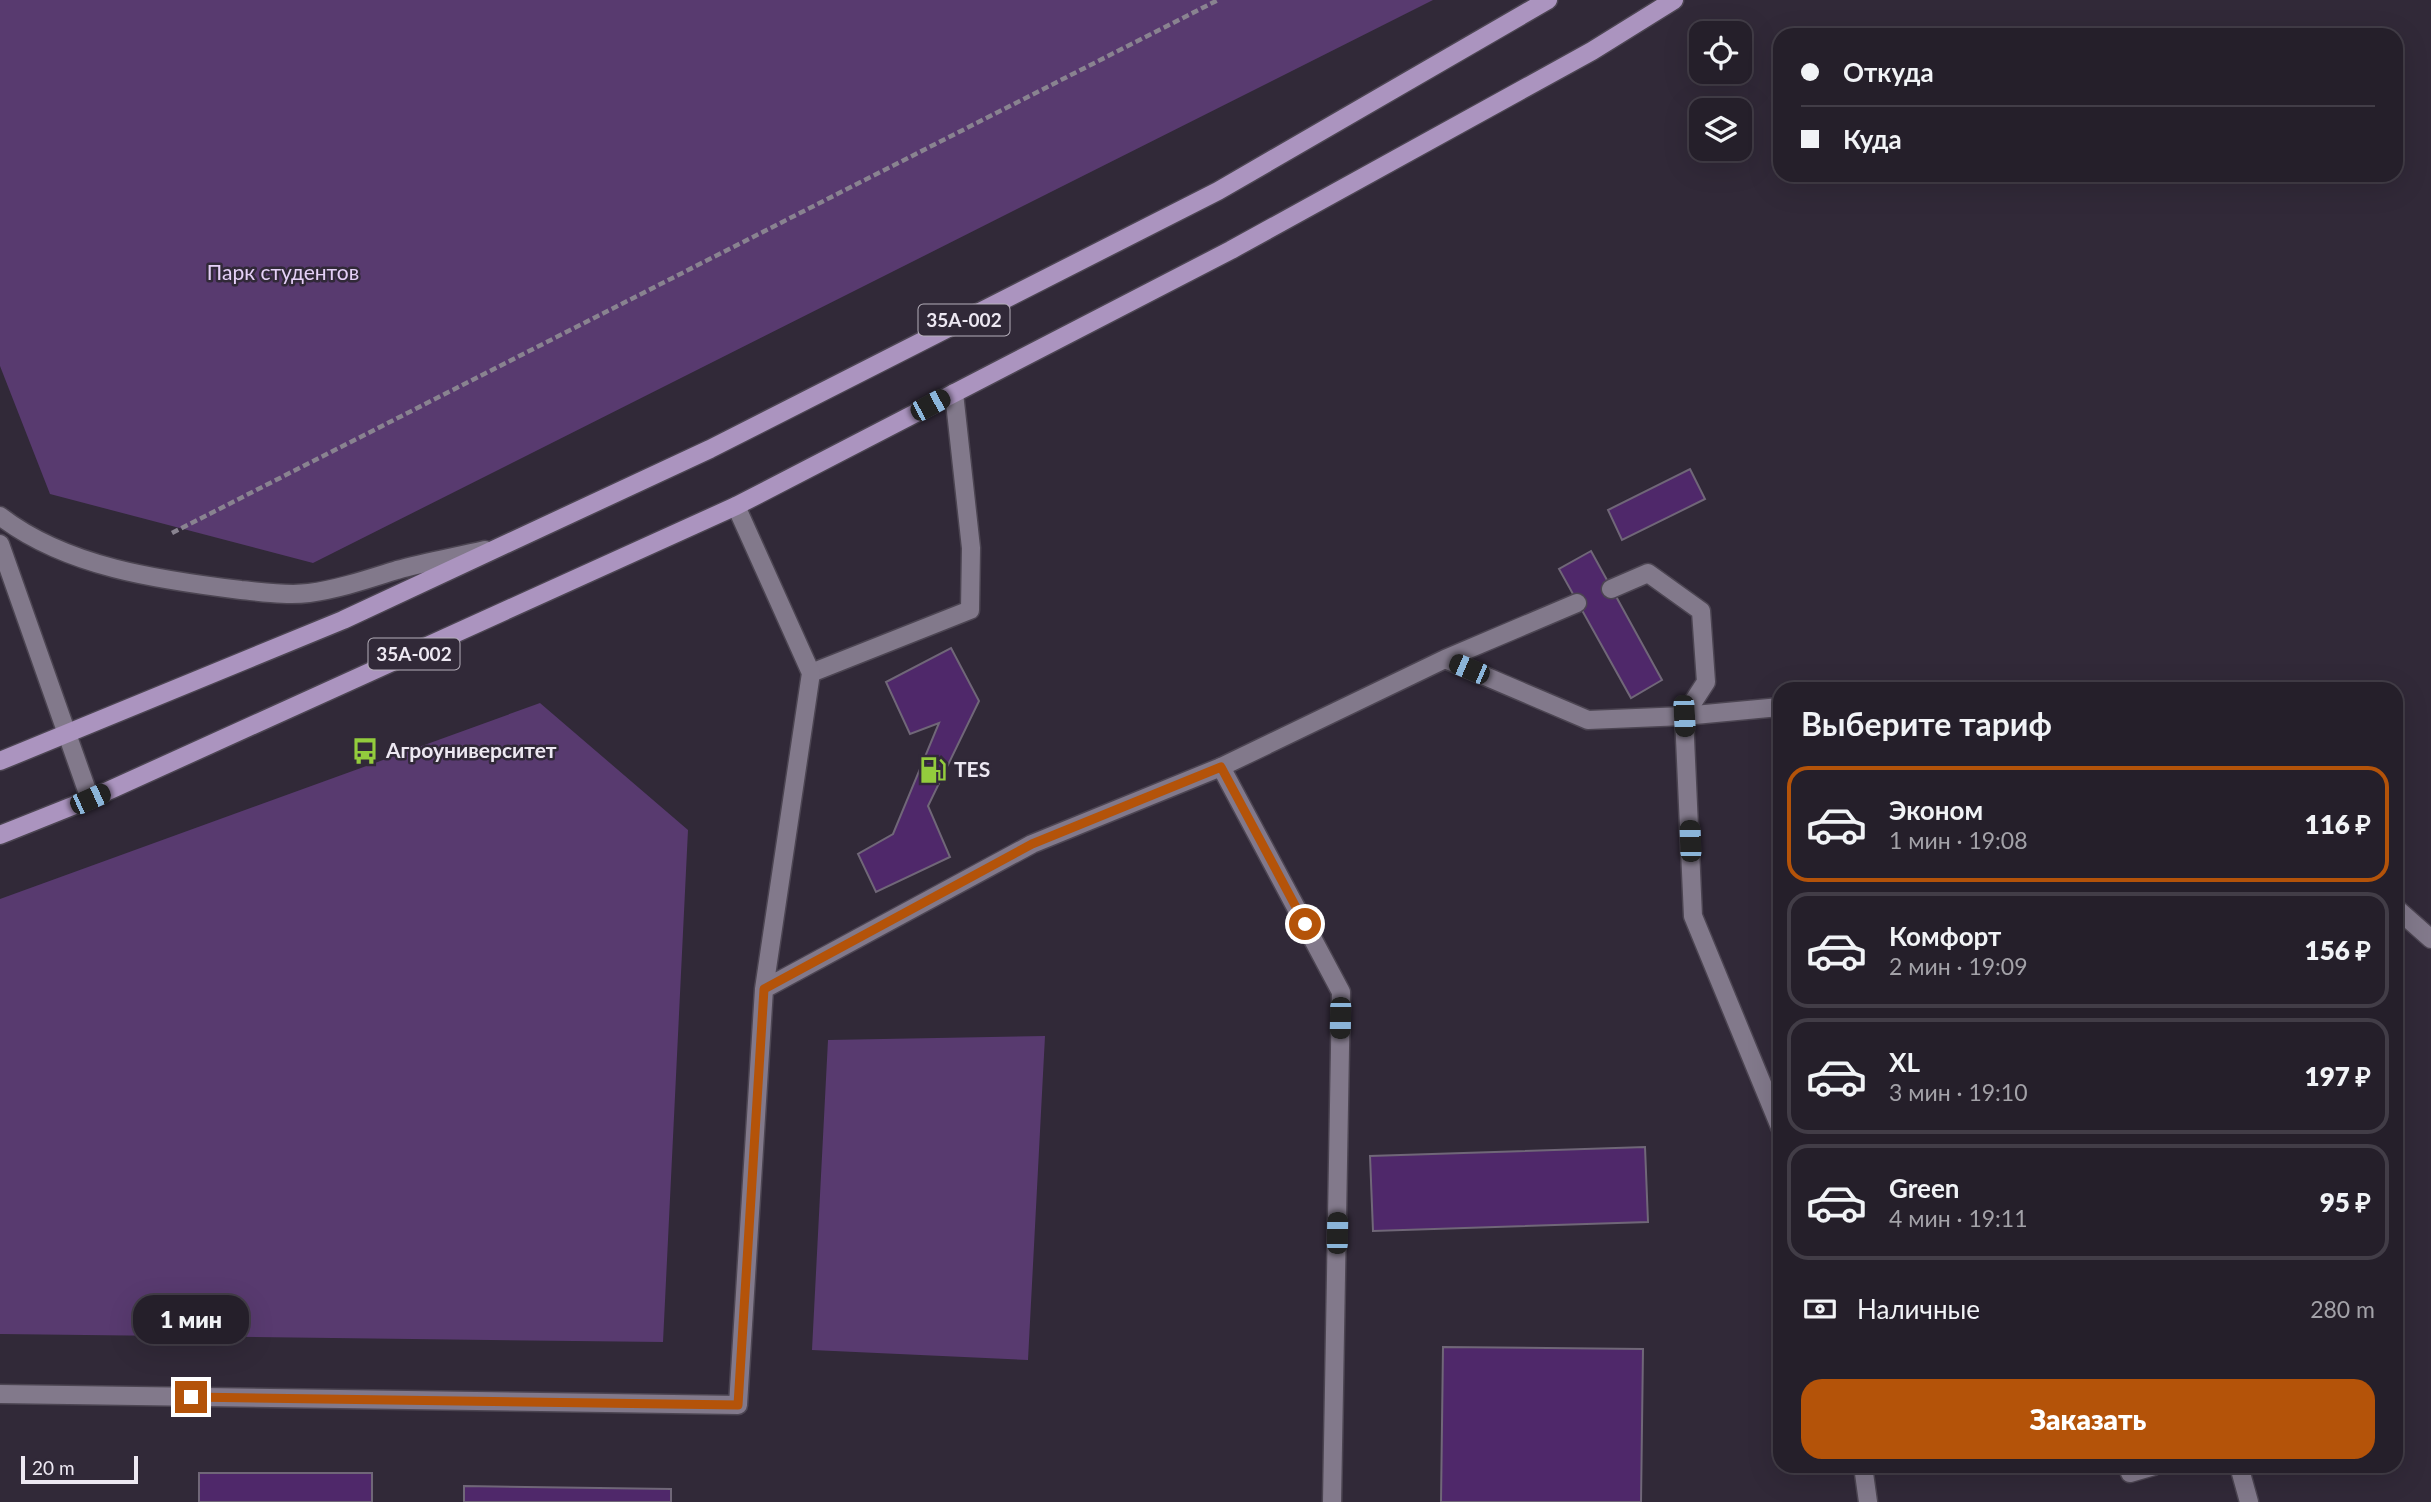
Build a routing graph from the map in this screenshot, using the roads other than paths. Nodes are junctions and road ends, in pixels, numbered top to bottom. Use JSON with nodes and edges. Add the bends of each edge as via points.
{"nodes":[{"id":1,"x":1548,"y":0,"type":"edge"},
{"id":2,"x":1674,"y":0,"type":"edge"},
{"id":3,"x":954,"y":393,"type":"junction"},
{"id":4,"x":736,"y":506,"type":"junction"},
{"id":5,"x":0,"y":516,"type":"edge"},
{"id":6,"x":0,"y":544,"type":"edge"},
{"id":7,"x":502,"y":546,"type":"junction"},
{"id":8,"x":1611,"y":589,"type":"dead end"},
{"id":9,"x":1577,"y":603,"type":"dead end"},
{"id":10,"x":1445,"y":659,"type":"junction"},
{"id":11,"x":811,"y":673,"type":"junction"},
{"id":12,"x":1773,"y":708,"type":"edge"},
{"id":13,"x":1684,"y":716,"type":"junction"},
{"id":14,"x":67,"y":735,"type":"junction"},
{"id":15,"x":0,"y":761,"type":"edge"},
{"id":16,"x":1221,"y":767,"type":"junction"},
{"id":17,"x":90,"y":799,"type":"junction"},
{"id":18,"x":0,"y":835,"type":"edge"},
{"id":19,"x":2403,"y":914,"type":"edge"},
{"id":20,"x":2431,"y":939,"type":"edge"},
{"id":21,"x":764,"y":989,"type":"junction"},
{"id":22,"x":1773,"y":1111,"type":"edge"},
{"id":23,"x":0,"y":1394,"type":"edge"},
{"id":24,"x":1864,"y":1473,"type":"edge"},
{"id":25,"x":2241,"y":1473,"type":"edge"},
{"id":26,"x":1332,"y":1502,"type":"edge"},
{"id":27,"x":1868,"y":1502,"type":"edge"},
{"id":28,"x":2249,"y":1502,"type":"edge"}],
"edges":[{"from":1,"to":7,"type":"main road","number":"35А-002","via":[[1218,191],[710,449]]},
{"from":2,"to":3,"type":"main road","number":"35А-002","via":[[1592,51],[1231,250]]},
{"from":3,"to":4,"type":"main road","number":"35А-002"},
{"from":3,"to":11,"type":"street","via":[[971,548],[970,610]]},
{"from":4,"to":11,"type":"street"},
{"from":4,"to":17,"type":"main road","number":"35А-002"},
{"from":5,"to":7,"type":"street","via":[[55,548],[108,566],[269,593],[306,594],[338,588]]},
{"from":6,"to":14,"type":"street"},
{"from":7,"to":14,"type":"main road","number":"35А-002","via":[[343,620]]},
{"from":8,"to":13,"type":"street","via":[[1648,573],[1701,611],[1706,682]]},
{"from":9,"to":10,"type":"street"},
{"from":10,"to":13,"type":"street","via":[[1588,720]]},
{"from":10,"to":16,"type":"street"},
{"from":11,"to":21,"type":"street"},
{"from":12,"to":13,"type":"street"},
{"from":13,"to":22,"type":"street","via":[[1693,916]]},
{"from":14,"to":15,"type":"main road","number":"35А-002"},
{"from":14,"to":17,"type":"street"},
{"from":16,"to":21,"type":"street","via":[[1032,844]]},
{"from":16,"to":26,"type":"street","via":[[1341,992]]},
{"from":17,"to":18,"type":"main road","number":"35А-002"},
{"from":19,"to":20,"type":"street"},
{"from":21,"to":23,"type":"street","via":[[738,1405]]},
{"from":24,"to":27,"type":"street"},
{"from":25,"to":28,"type":"street"}]}
